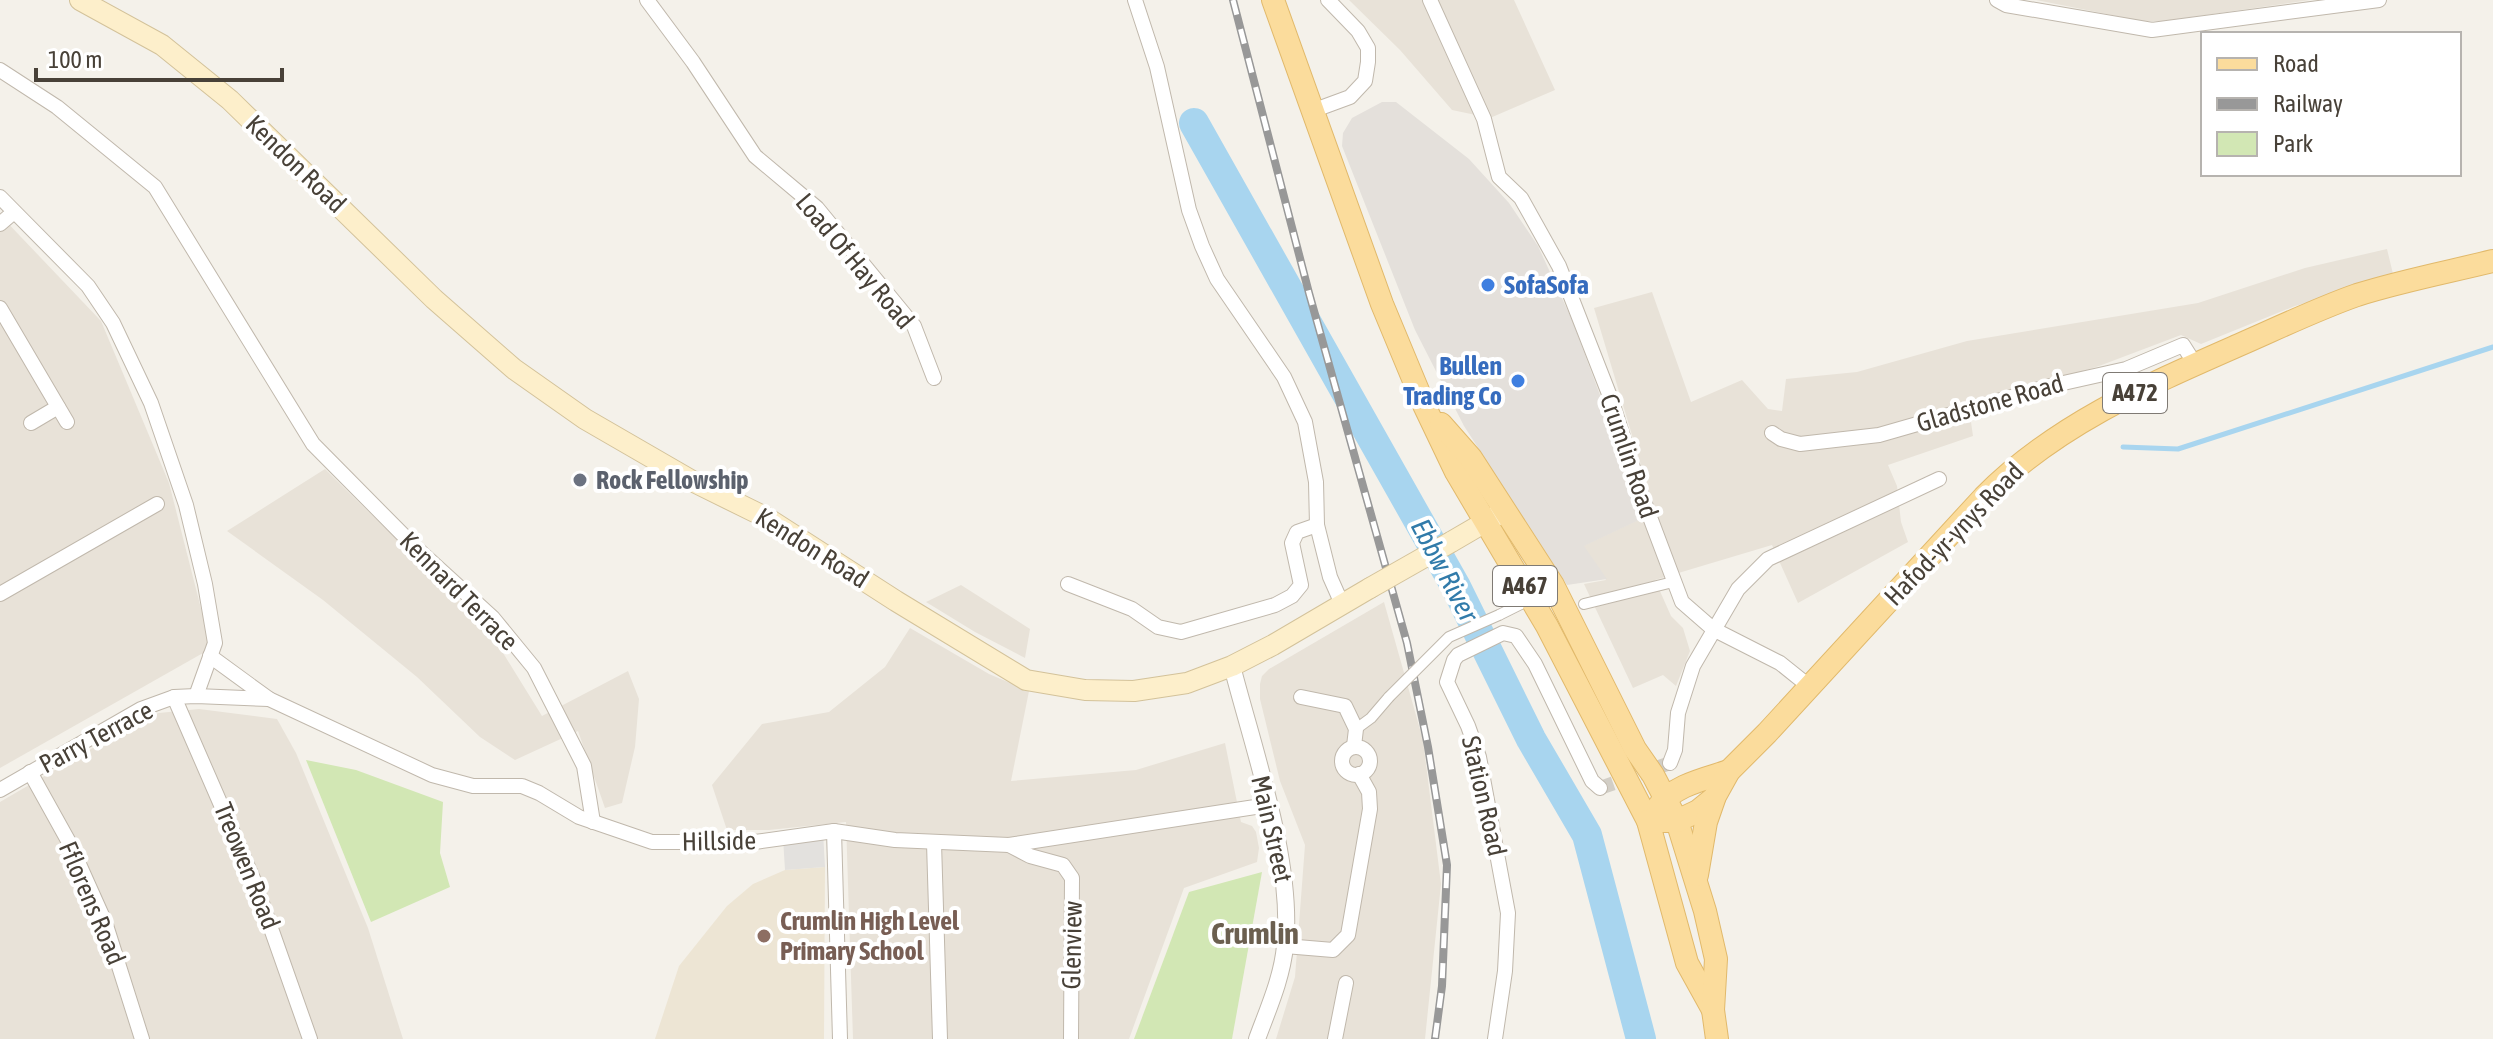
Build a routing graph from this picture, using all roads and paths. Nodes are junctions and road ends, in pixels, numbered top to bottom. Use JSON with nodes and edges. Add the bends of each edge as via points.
{"nodes":[{"id":1,"x":80,"y":0,"type":"edge"},
{"id":2,"x":647,"y":0,"type":"edge"},
{"id":3,"x":1135,"y":0,"type":"edge"},
{"id":4,"x":1273,"y":0,"type":"edge"},
{"id":5,"x":1328,"y":0,"type":"edge"},
{"id":6,"x":1430,"y":0,"type":"edge"},
{"id":7,"x":1997,"y":0,"type":"edge"},
{"id":8,"x":2379,"y":0,"type":"edge"},
{"id":9,"x":0,"y":70,"type":"edge"},
{"id":10,"x":1312,"y":111,"type":"junction"},
{"id":11,"x":0,"y":197,"type":"edge"},
{"id":12,"x":14,"y":212,"type":"junction"},
{"id":13,"x":0,"y":224,"type":"edge"},
{"id":14,"x":2493,"y":261,"type":"edge"},
{"id":15,"x":0,"y":308,"type":"edge"},
{"id":16,"x":2195,"y":364,"type":"junction"},
{"id":17,"x":934,"y":378,"type":"dead end"},
{"id":18,"x":58,"y":407,"type":"junction"},
{"id":19,"x":67,"y":422,"type":"dead end"},
{"id":20,"x":31,"y":423,"type":"dead end"},
{"id":21,"x":1772,"y":433,"type":"dead end"},
{"id":22,"x":1939,"y":479,"type":"dead end"},
{"id":23,"x":157,"y":504,"type":"dead end"},
{"id":24,"x":1496,"y":516,"type":"junction"},
{"id":25,"x":1317,"y":525,"type":"junction"},
{"id":26,"x":1673,"y":582,"type":"junction"},
{"id":27,"x":1068,"y":584,"type":"dead end"},
{"id":28,"x":0,"y":594,"type":"edge"},
{"id":29,"x":1342,"y":604,"type":"junction"},
{"id":30,"x":1521,"y":604,"type":"dead end"},
{"id":31,"x":1584,"y":604,"type":"dead end"},
{"id":32,"x":1713,"y":629,"type":"junction"},
{"id":33,"x":210,"y":656,"type":"junction"},
{"id":34,"x":1232,"y":666,"type":"junction"},
{"id":35,"x":1810,"y":687,"type":"junction"},
{"id":36,"x":196,"y":696,"type":"junction"},
{"id":37,"x":174,"y":697,"type":"junction"},
{"id":38,"x":1301,"y":697,"type":"dead end"},
{"id":39,"x":269,"y":699,"type":"junction"},
{"id":40,"x":1356,"y":729,"type":"junction"},
{"id":41,"x":1670,"y":763,"type":"dead end"},
{"id":42,"x":1729,"y":771,"type":"junction"},
{"id":43,"x":30,"y":772,"type":"junction"},
{"id":44,"x":1600,"y":788,"type":"dead end"},
{"id":45,"x":0,"y":790,"type":"edge"},
{"id":46,"x":1665,"y":797,"type":"junction"},
{"id":47,"x":1714,"y":798,"type":"junction"},
{"id":48,"x":1268,"y":805,"type":"junction"},
{"id":49,"x":1648,"y":821,"type":"junction"},
{"id":50,"x":1677,"y":821,"type":"junction"},
{"id":51,"x":593,"y":822,"type":"junction"},
{"id":52,"x":834,"y":831,"type":"junction"},
{"id":53,"x":934,"y":843,"type":"junction"},
{"id":54,"x":1009,"y":845,"type":"junction"},
{"id":55,"x":1696,"y":880,"type":"junction"},
{"id":56,"x":1285,"y":946,"type":"junction"},
{"id":57,"x":1346,"y":983,"type":"dead end"},
{"id":58,"x":1713,"y":1010,"type":"junction"},
{"id":59,"x":142,"y":1039,"type":"edge"},
{"id":60,"x":310,"y":1039,"type":"edge"},
{"id":61,"x":840,"y":1039,"type":"edge"},
{"id":62,"x":940,"y":1039,"type":"edge"},
{"id":63,"x":1071,"y":1039,"type":"edge"},
{"id":64,"x":1257,"y":1039,"type":"edge"},
{"id":65,"x":1335,"y":1039,"type":"edge"},
{"id":66,"x":1495,"y":1039,"type":"edge"},
{"id":67,"x":1717,"y":1039,"type":"edge"}],
"edges":[{"from":1,"to":34,"type":"main road","name":"Kendon Road","via":[[162,45],[230,100],[434,299],[514,369],[585,419],[767,518],[1026,680],[1134,691],[1187,683]]},
{"from":2,"to":17,"type":"street","name":"Load Of Hay Road","via":[[755,156],[817,208],[914,326]]},
{"from":3,"to":25,"type":"street","via":[[1202,246],[1217,279],[1284,377],[1305,422]]},
{"from":4,"to":10,"type":"main road","number":"A467"},
{"from":5,"to":10,"type":"street","via":[[1358,31],[1368,48],[1368,62],[1365,81],[1350,97]]},
{"from":6,"to":26,"type":"street","name":"Crumlin Road","via":[[1484,119],[1499,177],[1521,198],[1559,266]]},
{"from":7,"to":8,"type":"street","via":[[2152,30]]},
{"from":9,"to":51,"type":"street","name":"Kennard Terrace","via":[[57,107],[155,187],[313,444],[493,618],[534,668],[584,766]]},
{"from":10,"to":24,"type":"main road","number":"A467","via":[[1424,405],[1456,472]]},
{"from":11,"to":12,"type":"street"},
{"from":12,"to":13,"type":"street"},
{"from":12,"to":33,"type":"street","via":[[88,286],[113,323],[151,403],[186,505],[205,584],[215,643]]},
{"from":14,"to":16,"type":"main road","name":"Hafod-yr-ynys Road","number":"A472","via":[[2358,295]]},
{"from":15,"to":18,"type":"street"},
{"from":16,"to":21,"type":"street","name":"Gladstone Road","via":[[2183,345],[2126,369],[1879,435],[1800,444]]},
{"from":16,"to":35,"type":"main road","name":"Hafod-yr-ynys Road","number":"A472","via":[[2074,426],[2010,472]]},
{"from":18,"to":19,"type":"street"},
{"from":18,"to":20,"type":"street"},
{"from":22,"to":32,"type":"street","via":[[1768,559],[1738,589]]},
{"from":23,"to":28,"type":"street"},
{"from":24,"to":29,"type":"main road","name":"Kendon Road","bridge":true},
{"from":24,"to":46,"type":"main road","number":"A467","via":[[1553,585],[1635,749]]},
{"from":24,"to":49,"type":"main road","number":"A467"},
{"from":25,"to":27,"type":"street","via":[[1297,532],[1292,543],[1301,585],[1292,596],[1181,632],[1158,627],[1132,609]]},
{"from":25,"to":29,"type":"street"},
{"from":26,"to":31,"type":"street"},
{"from":26,"to":32,"type":"street","name":"Crumlin Road","via":[[1682,602]]},
{"from":29,"to":34,"type":"main road","name":"Kendon Road"},
{"from":30,"to":40,"type":"street","bridge":true,"via":[[1449,637]]},
{"from":32,"to":35,"type":"street","name":"Crumlin Road","via":[[1780,663]]},
{"from":32,"to":41,"type":"street","via":[[1687,681]]},
{"from":33,"to":36,"type":"street"},
{"from":33,"to":39,"type":"street"},
{"from":34,"to":48,"type":"street","name":"Main Street"},
{"from":35,"to":42,"type":"main road","name":"Hafod-yr-ynys Road","number":"A472"},
{"from":36,"to":37,"type":"street","name":"Parry Terrace"},
{"from":36,"to":39,"type":"street","name":"Hillside"},
{"from":37,"to":43,"type":"street","name":"Parry Terrace","via":[[141,709]]},
{"from":37,"to":60,"type":"street","name":"Treowen Road","via":[[255,883]]},
{"from":38,"to":40,"type":"street","via":[[1345,706]]},
{"from":39,"to":51,"type":"street","name":"Hillside","via":[[432,775],[473,786],[522,786]]},
{"from":40,"to":56,"type":"street","via":[[1343,765],[1359,774],[1369,792],[1370,809],[1348,935],[1333,950]]},
{"from":42,"to":46,"type":"main road","name":"Hafod-yr-ynys Road","number":"A472"},
{"from":42,"to":47,"type":"main road","name":"Hafod-yr-ynys Road","number":"A472"},
{"from":43,"to":45,"type":"street","name":"Parry Terrace"},
{"from":43,"to":59,"type":"street","name":"Fflorens Road","via":[[105,922]]},
{"from":44,"to":66,"type":"street","name":"Station Road","via":[[1527,650],[1513,634],[1500,634],[1454,660],[1448,688],[1479,757],[1508,913]]},
{"from":46,"to":49,"type":"main road","name":"Hafod-yr-ynys Road","number":"A472"},
{"from":46,"to":50,"type":"main road","number":"A467"},
{"from":47,"to":50,"type":"main road","name":"Hafod-yr-ynys Road","number":"A472"},
{"from":47,"to":55,"type":"main road"},
{"from":48,"to":54,"type":"street","name":"Hillside"},
{"from":48,"to":56,"type":"street","name":"Main Street","via":[[1287,897]]},
{"from":49,"to":50,"type":"main road"},
{"from":49,"to":58,"type":"main road","number":"A467","via":[[1687,963]]},
{"from":50,"to":55,"type":"main road","number":"A467"},
{"from":51,"to":52,"type":"street","name":"Hillside","via":[[652,842],[755,842]]},
{"from":52,"to":53,"type":"street","name":"Hillside"},
{"from":52,"to":61,"type":"street"},
{"from":53,"to":54,"type":"street","name":"Hillside"},
{"from":53,"to":62,"type":"street"},
{"from":54,"to":63,"type":"street","name":"Glenview","via":[[1063,865],[1072,878]]},
{"from":55,"to":58,"type":"main road","number":"A467","via":[[1716,959]]},
{"from":56,"to":64,"type":"street","name":"Main Street"},
{"from":57,"to":65,"type":"street"},
{"from":58,"to":67,"type":"main road","number":"A467"}]}
